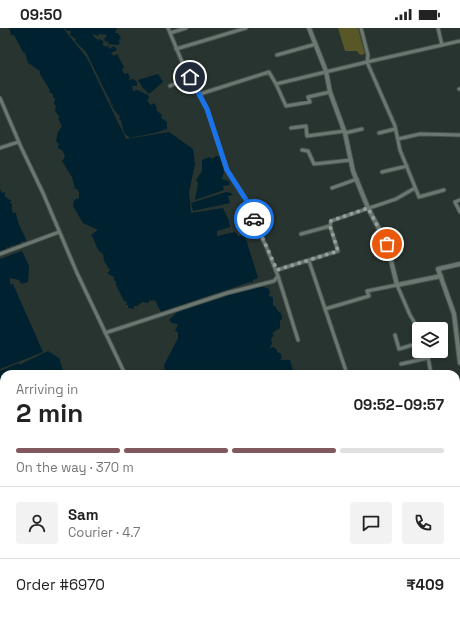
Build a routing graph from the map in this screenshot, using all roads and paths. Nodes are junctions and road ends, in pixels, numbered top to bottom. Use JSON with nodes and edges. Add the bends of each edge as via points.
{"nodes":[{"id":1,"x":168,"y":28,"type":"edge"},
{"id":2,"x":186,"y":28,"type":"edge"},
{"id":3,"x":246,"y":28,"type":"edge"},
{"id":4,"x":309,"y":28,"type":"edge"},
{"id":5,"x":361,"y":28,"type":"edge"},
{"id":6,"x":438,"y":28,"type":"edge"},
{"id":7,"x":170,"y":33,"type":"junction"},
{"id":8,"x":460,"y":42,"type":"edge"},
{"id":9,"x":316,"y":44,"type":"junction"},
{"id":10,"x":442,"y":45,"type":"junction"},
{"id":11,"x":176,"y":49,"type":"junction"},
{"id":12,"x":277,"y":55,"type":"dead end"},
{"id":13,"x":367,"y":62,"type":"junction"},
{"id":14,"x":326,"y":71,"type":"junction"},
{"id":15,"x":190,"y":77,"type":"junction"},
{"id":16,"x":276,"y":84,"type":"junction"},
{"id":17,"x":170,"y":86,"type":"dead end"},
{"id":18,"x":330,"y":92,"type":"junction"},
{"id":19,"x":200,"y":94,"type":"junction"},
{"id":20,"x":0,"y":98,"type":"edge"},
{"id":21,"x":291,"y":128,"type":"dead end"},
{"id":22,"x":395,"y":128,"type":"junction"},
{"id":23,"x":362,"y":129,"type":"dead end"},
{"id":24,"x":345,"y":132,"type":"junction"},
{"id":25,"x":378,"y":132,"type":"dead end"},
{"id":26,"x":460,"y":135,"type":"edge"},
{"id":27,"x":398,"y":139,"type":"junction"},
{"id":28,"x":18,"y":142,"type":"junction"},
{"id":29,"x":0,"y":148,"type":"edge"},
{"id":30,"x":302,"y":150,"type":"dead end"},
{"id":31,"x":351,"y":160,"type":"junction"},
{"id":32,"x":407,"y":166,"type":"junction"},
{"id":33,"x":382,"y":172,"type":"dead end"},
{"id":34,"x":357,"y":179,"type":"junction"},
{"id":35,"x":332,"y":188,"type":"dead end"},
{"id":36,"x":415,"y":188,"type":"junction"},
{"id":37,"x":444,"y":190,"type":"dead end"},
{"id":38,"x":460,"y":200,"type":"edge"},
{"id":39,"x":368,"y":208,"type":"junction"},
{"id":40,"x":460,"y":212,"type":"edge"},
{"id":41,"x":330,"y":226,"type":"junction"},
{"id":42,"x":59,"y":232,"type":"junction"},
{"id":43,"x":301,"y":234,"type":"dead end"},
{"id":44,"x":0,"y":254,"type":"edge"},
{"id":45,"x":309,"y":261,"type":"junction"},
{"id":46,"x":460,"y":264,"type":"edge"},
{"id":47,"x":277,"y":270,"type":"junction"},
{"id":48,"x":278,"y":276,"type":"junction"},
{"id":49,"x":441,"y":276,"type":"junction"},
{"id":50,"x":397,"y":285,"type":"junction"},
{"id":51,"x":325,"y":309,"type":"junction"},
{"id":52,"x":414,"y":322,"type":"edge"},
{"id":53,"x":105,"y":334,"type":"junction"},
{"id":54,"x":395,"y":335,"type":"dead end"},
{"id":55,"x":298,"y":340,"type":"dead end"},
{"id":56,"x":412,"y":345,"type":"edge"},
{"id":57,"x":459,"y":354,"type":"edge"},
{"id":58,"x":428,"y":358,"type":"joint"},
{"id":59,"x":460,"y":363,"type":"edge"},
{"id":60,"x":401,"y":364,"type":"dead end"},
{"id":61,"x":123,"y":370,"type":"edge"},
{"id":62,"x":346,"y":370,"type":"edge"},
{"id":63,"x":431,"y":370,"type":"edge"},
{"id":64,"x":460,"y":484,"type":"edge"},
{"id":65,"x":460,"y":509,"type":"edge"}],
"edges":[{"from":1,"to":7,"type":"street"},
{"from":2,"to":7,"type":"street"},
{"from":3,"to":11,"type":"street"},
{"from":4,"to":9,"type":"street"},
{"from":5,"to":13,"type":"street","via":[[368,55]]},
{"from":6,"to":10,"type":"street"},
{"from":7,"to":11,"type":"street"},
{"from":8,"to":10,"type":"street"},
{"from":9,"to":12,"type":"street"},
{"from":9,"to":14,"type":"street"},
{"from":10,"to":13,"type":"street"},
{"from":11,"to":15,"type":"street"},
{"from":13,"to":14,"type":"street"},
{"from":13,"to":22,"type":"street"},
{"from":14,"to":16,"type":"street"},
{"from":14,"to":18,"type":"street"},
{"from":15,"to":17,"type":"street"},
{"from":15,"to":19,"type":"street"},
{"from":16,"to":18,"type":"street","via":[[286,106],[310,102],[308,97]]},
{"from":16,"to":19,"type":"street","via":[[270,72]]},
{"from":18,"to":24,"type":"street"},
{"from":19,"to":47,"type":"street","via":[[227,170],[250,206],[255,224]]},
{"from":20,"to":28,"type":"street"},
{"from":21,"to":24,"type":"street","via":[[306,126],[307,136]]},
{"from":22,"to":25,"type":"street"},
{"from":22,"to":27,"type":"street"},
{"from":23,"to":24,"type":"street"},
{"from":24,"to":31,"type":"street"},
{"from":26,"to":27,"type":"street","via":[[420,134]]},
{"from":27,"to":32,"type":"street"},
{"from":28,"to":29,"type":"street"},
{"from":28,"to":42,"type":"street"},
{"from":30,"to":31,"type":"street","via":[[308,151],[314,164]]},
{"from":31,"to":34,"type":"street"},
{"from":32,"to":33,"type":"street"},
{"from":32,"to":36,"type":"street"},
{"from":34,"to":35,"type":"street"},
{"from":34,"to":39,"type":"street"},
{"from":36,"to":37,"type":"street","via":[[418,197]]},
{"from":36,"to":39,"type":"street","via":[[396,199]]},
{"from":38,"to":40,"type":"street","via":[[455,202]]},
{"from":39,"to":41,"type":"street","via":[[331,221]]},
{"from":39,"to":50,"type":"street","via":[[387,244]]},
{"from":41,"to":43,"type":"street"},
{"from":41,"to":45,"type":"street","via":[[338,251]]},
{"from":42,"to":44,"type":"street"},
{"from":42,"to":53,"type":"street"},
{"from":45,"to":47,"type":"street"},
{"from":45,"to":51,"type":"street"},
{"from":46,"to":49,"type":"street","via":[[438,269]]},
{"from":47,"to":48,"type":"street"},
{"from":48,"to":53,"type":"street","via":[[274,281]]},
{"from":48,"to":55,"type":"street"},
{"from":49,"to":50,"type":"street"},
{"from":49,"to":57,"type":"street","via":[[454,314]]},
{"from":50,"to":51,"type":"street","via":[[367,291],[369,296]]},
{"from":50,"to":52,"type":"street"},
{"from":51,"to":62,"type":"street"},
{"from":53,"to":61,"type":"street"},
{"from":54,"to":56,"type":"street","via":[[399,349]]},
{"from":57,"to":59,"type":"street"},
{"from":58,"to":60,"type":"street"},
{"from":58,"to":63,"type":"street"},
{"from":64,"to":65,"type":"street"}]}
